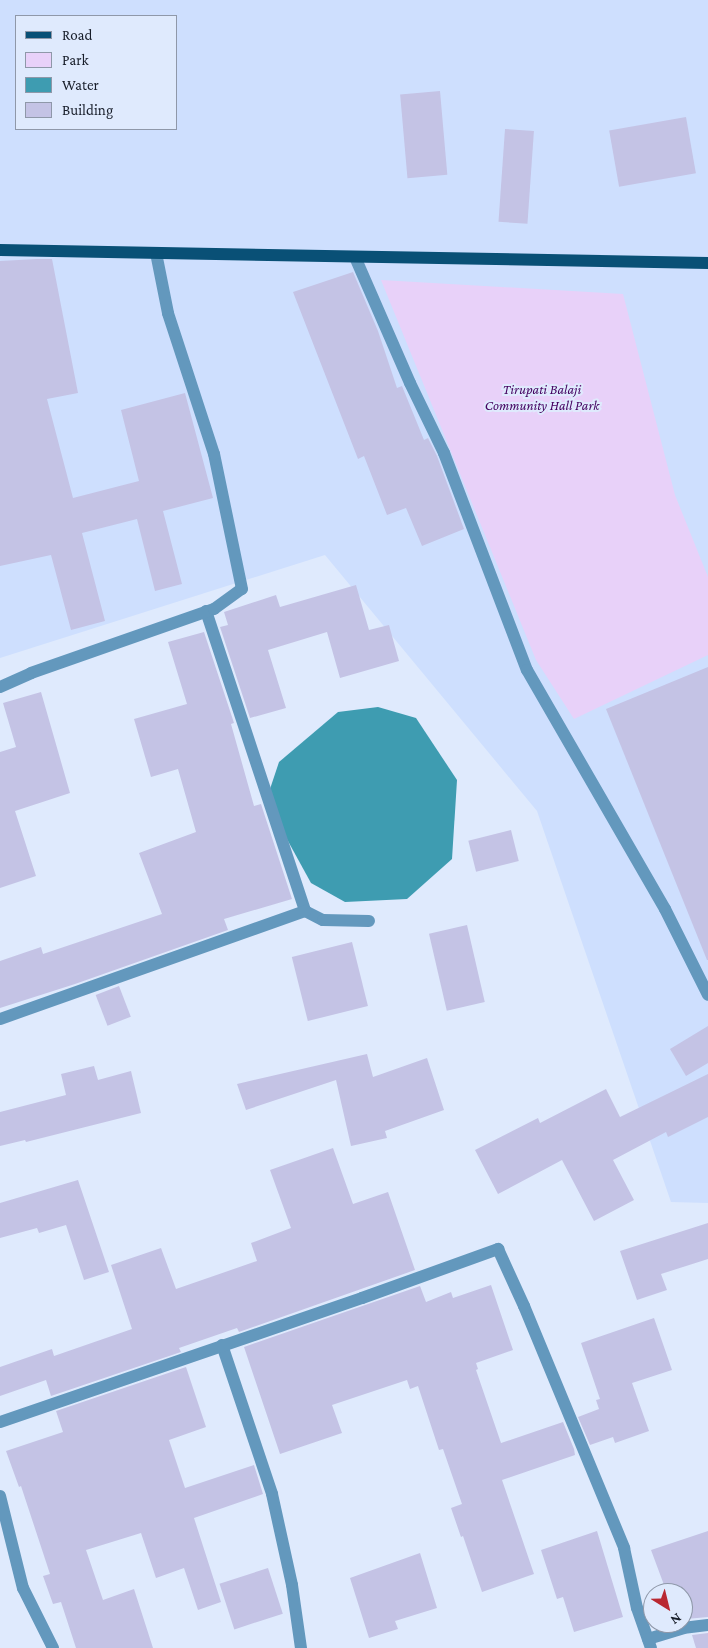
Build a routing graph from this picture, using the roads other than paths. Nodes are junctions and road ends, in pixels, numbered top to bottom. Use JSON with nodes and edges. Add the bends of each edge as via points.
{"nodes":[{"id":1,"x":0,"y":250,"type":"edge"},
{"id":2,"x":156,"y":253,"type":"junction"},
{"id":3,"x":355,"y":257,"type":"junction"},
{"id":4,"x":708,"y":263,"type":"edge"},
{"id":5,"x":206,"y":611,"type":"junction"},
{"id":6,"x":0,"y":687,"type":"edge"},
{"id":7,"x":305,"y":911,"type":"junction"},
{"id":8,"x":369,"y":921,"type":"dead end"},
{"id":9,"x":708,"y":995,"type":"edge"},
{"id":10,"x":0,"y":1019,"type":"edge"},
{"id":11,"x":222,"y":1345,"type":"junction"},
{"id":12,"x":0,"y":1422,"type":"edge"},
{"id":13,"x":0,"y":1496,"type":"edge"},
{"id":14,"x":708,"y":1625,"type":"edge"},
{"id":15,"x":649,"y":1643,"type":"edge"},
{"id":16,"x":53,"y":1648,"type":"edge"},
{"id":17,"x":301,"y":1648,"type":"edge"}],
"edges":[{"from":1,"to":2,"type":"main road"},
{"from":2,"to":3,"type":"main road"},
{"from":2,"to":5,"type":"street","via":[[171,321],[214,454],[242,590]]},
{"from":3,"to":4,"type":"main road"},
{"from":3,"to":9,"type":"street","via":[[444,453],[527,670],[665,909]]},
{"from":5,"to":6,"type":"street"},
{"from":5,"to":7,"type":"street"},
{"from":7,"to":8,"type":"street","via":[[323,920]]},
{"from":7,"to":10,"type":"street"},
{"from":11,"to":12,"type":"street"},
{"from":11,"to":15,"type":"street","via":[[498,1249],[624,1548],[637,1608]]},
{"from":11,"to":17,"type":"street","via":[[272,1494],[292,1586]]},
{"from":13,"to":16,"type":"street","via":[[23,1588]]},
{"from":14,"to":15,"type":"street","via":[[683,1628]]}]}
